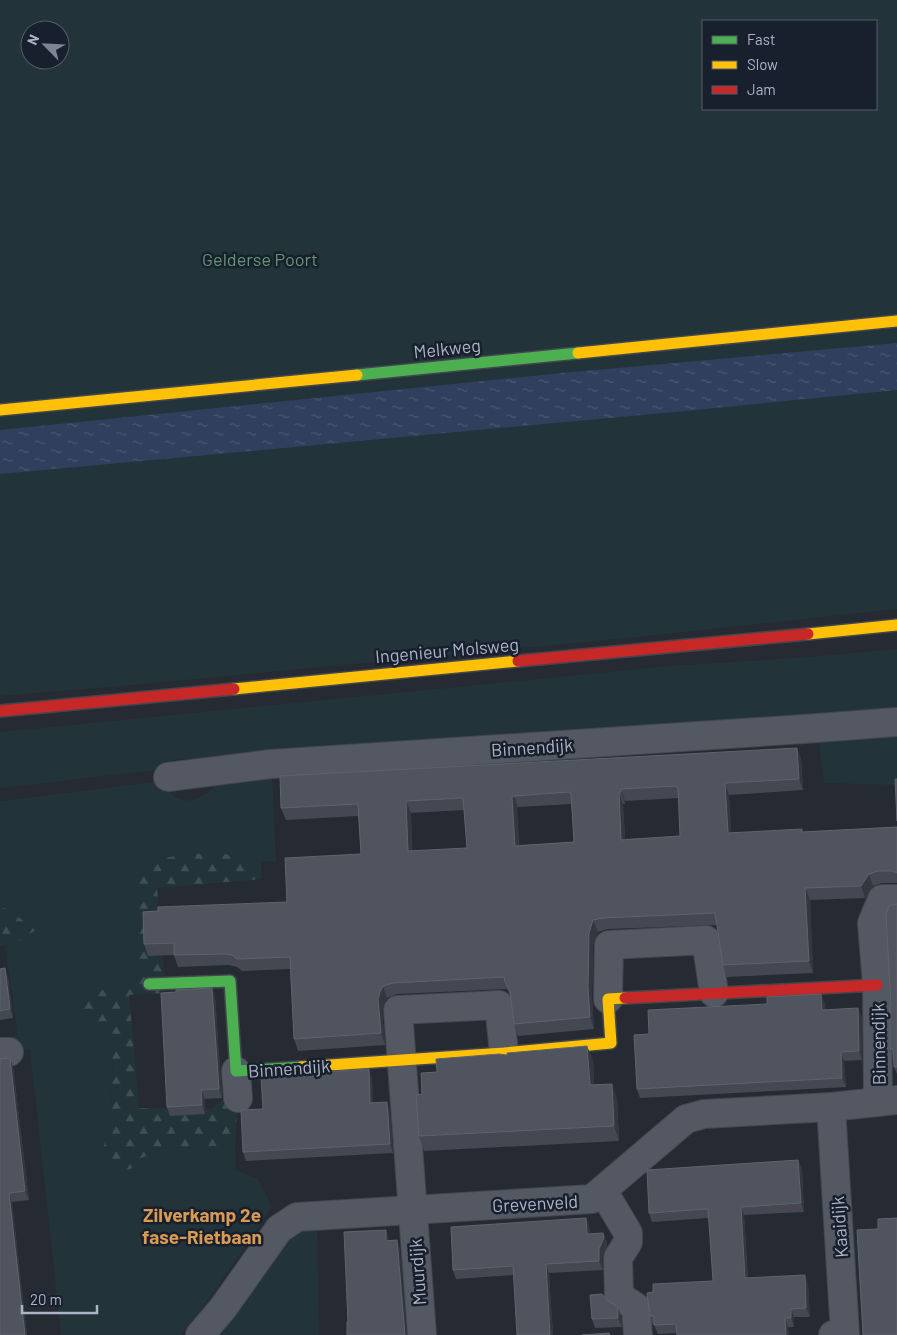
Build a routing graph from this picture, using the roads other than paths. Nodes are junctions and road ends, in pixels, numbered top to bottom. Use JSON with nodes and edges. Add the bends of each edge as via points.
{"nodes":[{"id":1,"x":897,"y":321,"type":"edge"},
{"id":2,"x":0,"y":410,"type":"edge"},
{"id":3,"x":897,"y":625,"type":"edge"},
{"id":4,"x":0,"y":711,"type":"edge"},
{"id":5,"x":897,"y":722,"type":"edge"},
{"id":6,"x":168,"y":777,"type":"dead end"},
{"id":7,"x":897,"y":899,"type":"edge"},
{"id":8,"x":149,"y":984,"type":"dead end"},
{"id":9,"x":877,"y":985,"type":"junction"},
{"id":10,"x":714,"y":993,"type":"junction"},
{"id":11,"x":608,"y":999,"type":"junction"},
{"id":12,"x":504,"y":1053,"type":"junction"},
{"id":13,"x":401,"y":1061,"type":"junction"},
{"id":14,"x":888,"y":1101,"type":"edge"},
{"id":15,"x":831,"y":1106,"type":"junction"},
{"id":16,"x":603,"y":1191,"type":"junction"},
{"id":17,"x":412,"y":1210,"type":"junction"},
{"id":18,"x":200,"y":1335,"type":"edge"},
{"id":19,"x":422,"y":1335,"type":"edge"},
{"id":20,"x":638,"y":1335,"type":"edge"},
{"id":21,"x":832,"y":1335,"type":"edge"}],
"edges":[{"from":1,"to":2,"type":"street","name":"Melkweg"},
{"from":3,"to":4,"type":"street","name":"Ingenieur Molsweg"},
{"from":5,"to":6,"type":"street","name":"Binnendijk","via":[[271,764]]},
{"from":7,"to":9,"type":"street","name":"Binnendijk","via":[[882,899],[872,923]]},
{"from":8,"to":13,"type":"street","name":"Binnendijk","via":[[230,981],[237,1085]]},
{"from":9,"to":10,"type":"street","name":"Binnendijk"},
{"from":9,"to":14,"type":"street","name":"Binnendijk"},
{"from":10,"to":11,"type":"street","name":"Binnendijk"},
{"from":10,"to":11,"type":"street","name":"Binnendijk","via":[[706,940],[609,945]]},
{"from":11,"to":12,"type":"street","name":"Binnendijk","via":[[611,1043]]},
{"from":12,"to":13,"type":"street","name":"Binnendijk"},
{"from":12,"to":13,"type":"street","via":[[499,1005],[398,1010]]},
{"from":13,"to":17,"type":"street"},
{"from":14,"to":15,"type":"street","name":"Grevenveld"},
{"from":15,"to":16,"type":"street","name":"Grevenveld","via":[[704,1114],[686,1119]]},
{"from":15,"to":21,"type":"street","name":"Kaaidijk","via":[[845,1334]]},
{"from":16,"to":17,"type":"street","name":"Grevenveld","via":[[592,1199]]},
{"from":16,"to":20,"type":"street","via":[[628,1233],[628,1242],[618,1258],[619,1296],[636,1307]]},
{"from":17,"to":18,"type":"street","name":"Grevenveld","via":[[297,1217],[279,1228]]},
{"from":17,"to":19,"type":"street","name":"Muurdijk"}]}
